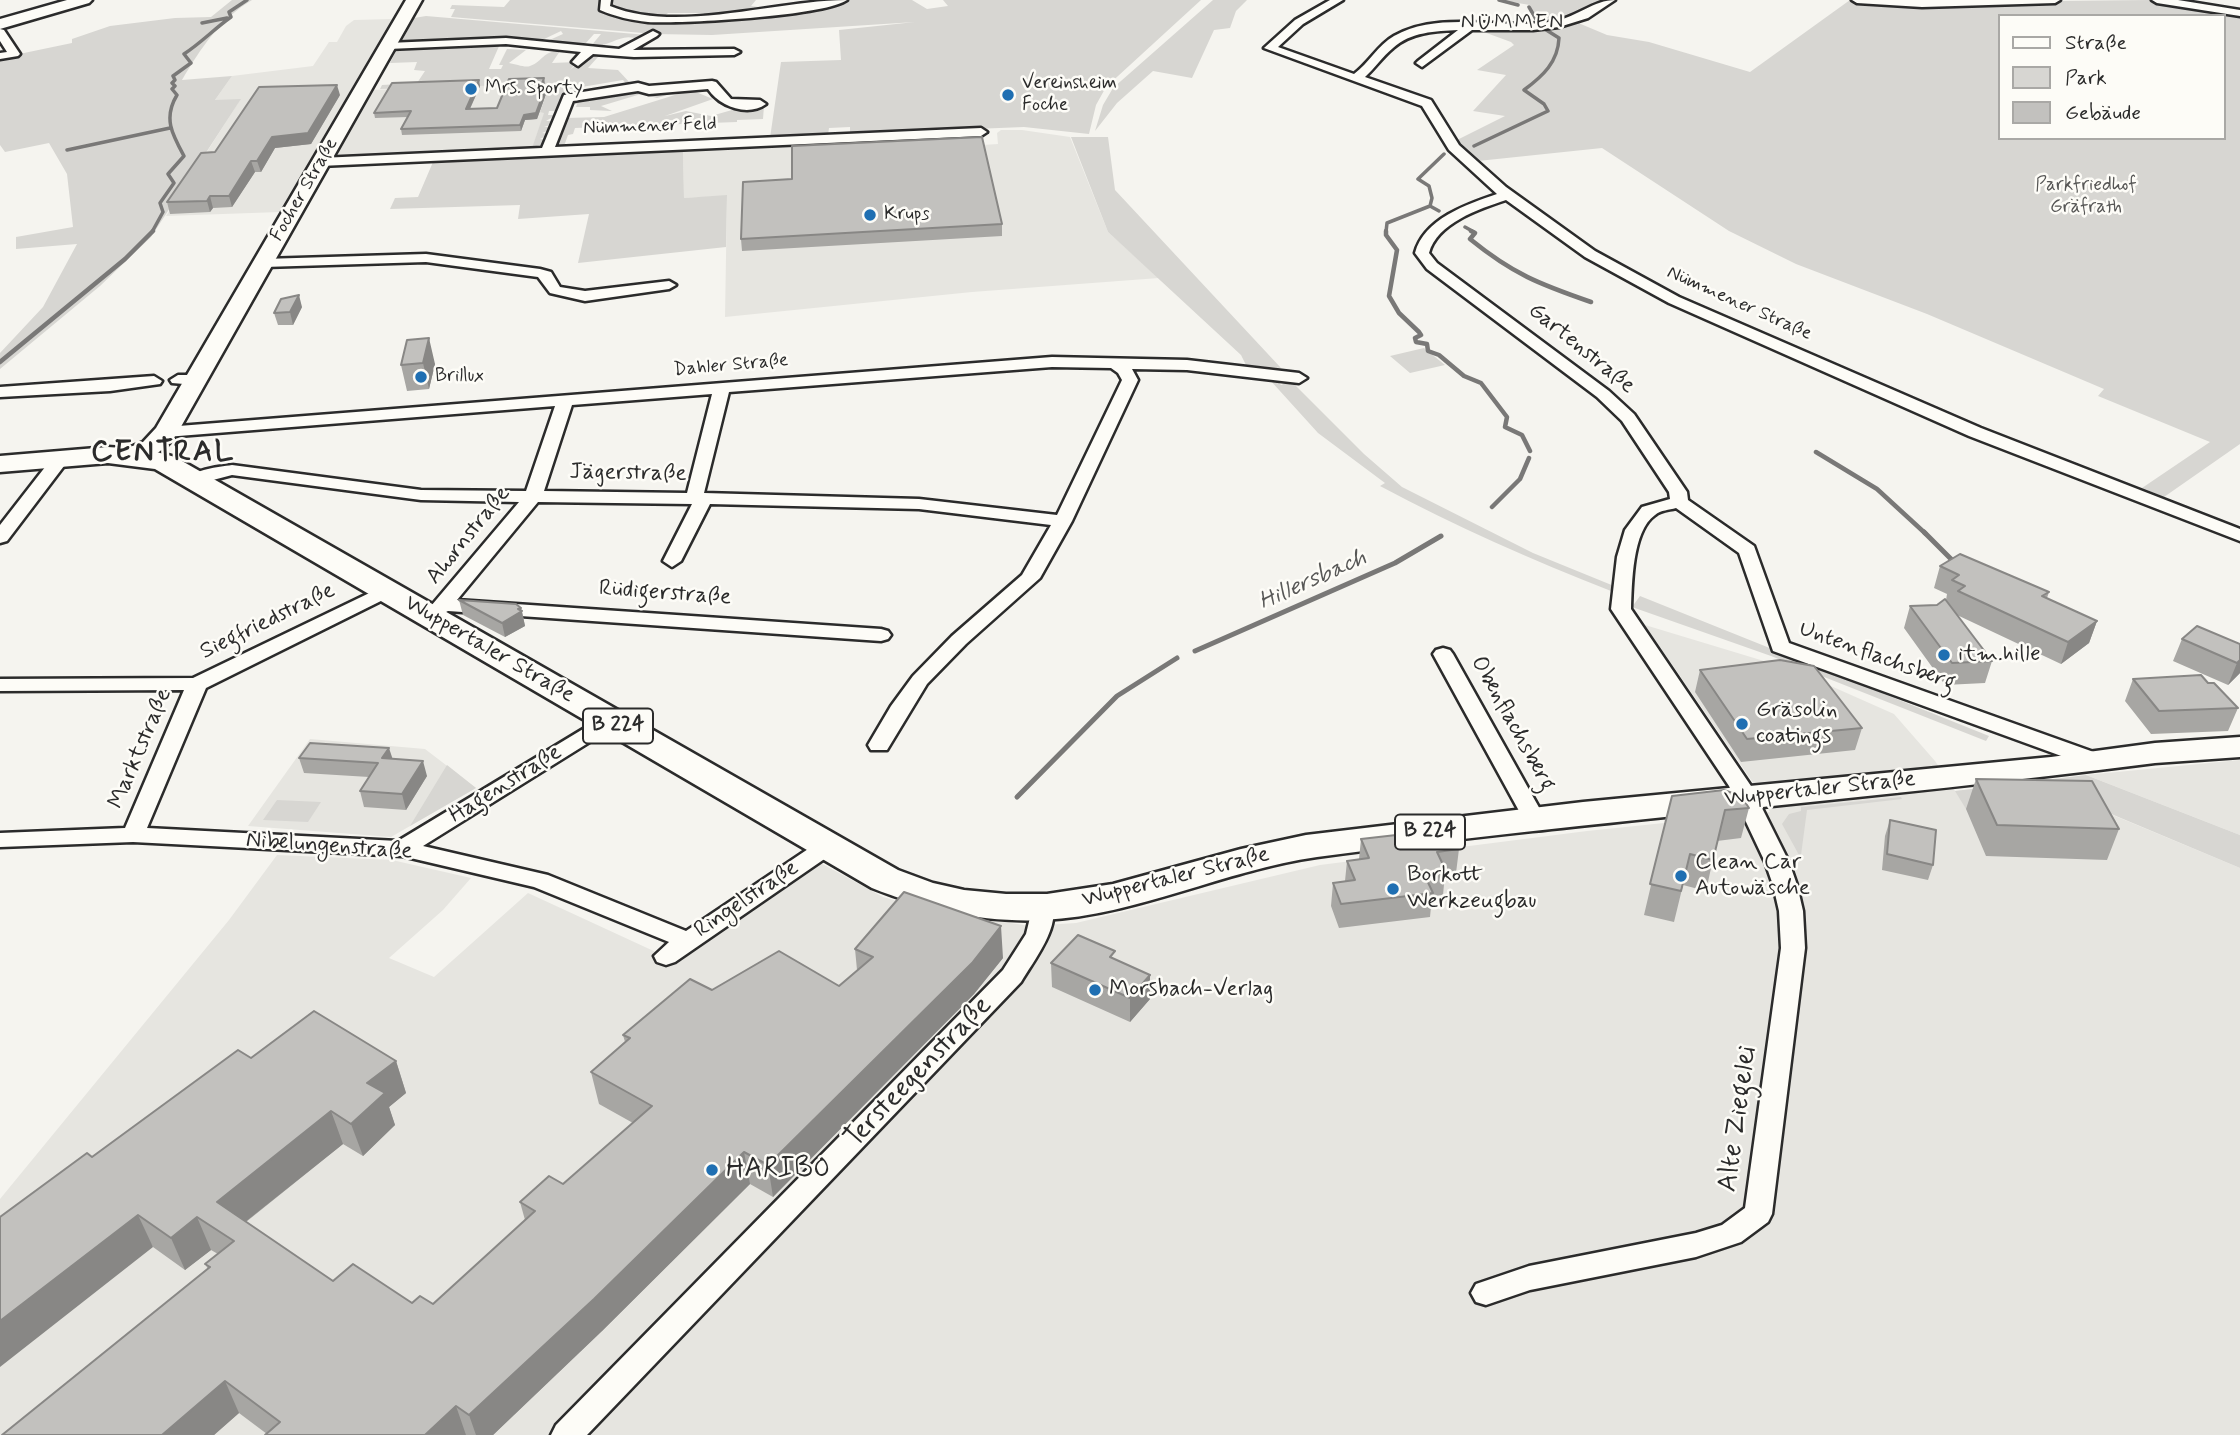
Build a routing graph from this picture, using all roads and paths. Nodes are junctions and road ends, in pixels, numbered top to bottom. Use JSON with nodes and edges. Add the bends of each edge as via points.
{"nodes":[{"id":1,"x":84,"y":0,"type":"edge"},
{"id":2,"x":414,"y":0,"type":"edge"},
{"id":3,"x":606,"y":0,"type":"edge"},
{"id":4,"x":769,"y":0,"type":"edge"},
{"id":5,"x":842,"y":0,"type":"edge"},
{"id":6,"x":1338,"y":0,"type":"edge"},
{"id":7,"x":1610,"y":0,"type":"edge"},
{"id":8,"x":1857,"y":0,"type":"edge"},
{"id":9,"x":2054,"y":0,"type":"edge"},
{"id":10,"x":2157,"y":0,"type":"edge"},
{"id":11,"x":758,"y":13,"type":"junction"},
{"id":12,"x":2240,"y":13,"type":"edge"},
{"id":13,"x":0,"y":24,"type":"edge"},
{"id":14,"x":1469,"y":27,"type":"junction"},
{"id":15,"x":0,"y":32,"type":"edge"},
{"id":16,"x":653,"y":34,"type":"dead end"},
{"id":17,"x":388,"y":46,"type":"junction"},
{"id":18,"x":590,"y":50,"type":"junction"},
{"id":19,"x":629,"y":52,"type":"junction"},
{"id":20,"x":734,"y":52,"type":"dead end"},
{"id":21,"x":0,"y":56,"type":"edge"},
{"id":22,"x":578,"y":62,"type":"dead end"},
{"id":23,"x":1422,"y":63,"type":"dead end"},
{"id":24,"x":1356,"y":78,"type":"junction"},
{"id":25,"x":728,"y":82,"type":"dead end"},
{"id":26,"x":712,"y":85,"type":"junction"},
{"id":27,"x":638,"y":86,"type":"junction"},
{"id":28,"x":761,"y":104,"type":"dead end"},
{"id":29,"x":981,"y":132,"type":"dead end"},
{"id":30,"x":548,"y":150,"type":"junction"},
{"id":31,"x":320,"y":162,"type":"junction"},
{"id":32,"x":1507,"y":195,"type":"junction"},
{"id":33,"x":264,"y":263,"type":"junction"},
{"id":34,"x":669,"y":285,"type":"dead end"},
{"id":35,"x":1116,"y":364,"type":"junction"},
{"id":36,"x":1299,"y":378,"type":"dead end"},
{"id":37,"x":154,"y":381,"type":"dead end"},
{"id":38,"x":722,"y":387,"type":"junction"},
{"id":39,"x":0,"y":392,"type":"edge"},
{"id":40,"x":565,"y":401,"type":"junction"},
{"id":41,"x":164,"y":445,"type":"junction"},
{"id":42,"x":131,"y":456,"type":"junction"},
{"id":43,"x":102,"y":463,"type":"junction"},
{"id":44,"x":0,"y":464,"type":"edge"},
{"id":45,"x":0,"y":470,"type":"edge"},
{"id":46,"x":51,"y":472,"type":"junction"},
{"id":47,"x":194,"y":480,"type":"junction"},
{"id":48,"x":533,"y":496,"type":"junction"},
{"id":49,"x":699,"y":500,"type":"junction"},
{"id":50,"x":1679,"y":502,"type":"junction"},
{"id":51,"x":1063,"y":521,"type":"junction"},
{"id":52,"x":2240,"y":535,"type":"edge"},
{"id":53,"x":0,"y":537,"type":"edge"},
{"id":54,"x":672,"y":561,"type":"dead end"},
{"id":55,"x":386,"y":591,"type":"junction"},
{"id":56,"x":437,"y":610,"type":"junction"},
{"id":57,"x":881,"y":635,"type":"dead end"},
{"id":58,"x":1443,"y":654,"type":"dead end"},
{"id":59,"x":197,"y":684,"type":"junction"},
{"id":60,"x":0,"y":685,"type":"edge"},
{"id":61,"x":610,"y":721,"type":"junction"},
{"id":62,"x":879,"y":745,"type":"dead end"},
{"id":63,"x":2240,"y":747,"type":"edge"},
{"id":64,"x":2094,"y":760,"type":"junction"},
{"id":65,"x":1746,"y":798,"type":"junction"},
{"id":66,"x":1535,"y":820,"type":"junction"},
{"id":67,"x":133,"y":835,"type":"junction"},
{"id":68,"x":0,"y":841,"type":"edge"},
{"id":69,"x":828,"y":846,"type":"junction"},
{"id":70,"x":402,"y":849,"type":"junction"},
{"id":71,"x":1042,"y":907,"type":"junction"},
{"id":72,"x":687,"y":940,"type":"junction"},
{"id":73,"x":666,"y":956,"type":"dead end"},
{"id":74,"x":1486,"y":1293,"type":"dead end"},
{"id":75,"x":567,"y":1435,"type":"edge"}],
"edges":[{"from":1,"to":13,"type":"main road"},
{"from":2,"to":17,"type":"main road","name":"Focher Straße"},
{"from":3,"to":11,"type":"street","via":[[603,5],[608,11],[628,16]]},
{"from":4,"to":11,"type":"street"},
{"from":5,"to":11,"type":"street"},
{"from":6,"to":24,"type":"street","name":"Nümmener Straße","via":[[1299,22],[1270,46],[1275,52]]},
{"from":7,"to":14,"type":"street","via":[[1579,19],[1546,27]]},
{"from":8,"to":9,"type":"street","via":[[1922,4]]},
{"from":10,"to":12,"type":"street"},
{"from":14,"to":23,"type":"street"},
{"from":14,"to":24,"type":"street","via":[[1434,28],[1400,37]]},
{"from":15,"to":21,"type":"street","via":[[14,54]]},
{"from":16,"to":19,"type":"street"},
{"from":17,"to":18,"type":"street","via":[[506,41]]},
{"from":17,"to":31,"type":"main road","name":"Focher Straße"},
{"from":18,"to":19,"type":"street"},
{"from":18,"to":22,"type":"street"},
{"from":19,"to":20,"type":"street"},
{"from":19,"to":27,"type":"street","via":[[630,73]]},
{"from":24,"to":32,"type":"street","name":"Nümmener Straße","via":[[1427,103],[1454,148]]},
{"from":25,"to":26,"type":"street"},
{"from":26,"to":27,"type":"street","via":[[649,90]]},
{"from":26,"to":28,"type":"street","via":[[720,99],[732,105]]},
{"from":27,"to":30,"type":"street","via":[[568,98]]},
{"from":29,"to":30,"type":"street","name":"Nümmener Feld"},
{"from":30,"to":31,"type":"street","name":"Nümmener Feld"},
{"from":31,"to":33,"type":"main road","name":"Focher Straße"},
{"from":32,"to":50,"type":"street","name":"Gartenstraße","via":[[1448,221],[1427,238],[1422,254],[1628,418],[1678,492]]},
{"from":32,"to":52,"type":"street","name":"Nümmener Straße","via":[[1590,254],[1674,300],[1975,432]]},
{"from":33,"to":34,"type":"street","via":[[439,259],[540,273],[555,290],[572,295]]},
{"from":33,"to":41,"type":"main road","name":"Focher Straße","via":[[187,380]]},
{"from":35,"to":36,"type":"street","name":"Dahler Straße","via":[[1187,365]]},
{"from":35,"to":38,"type":"street","name":"Dahler Straße","via":[[1052,362]]},
{"from":35,"to":51,"type":"street","via":[[1130,380]]},
{"from":37,"to":39,"type":"street"},
{"from":38,"to":40,"type":"street","name":"Dahler Straße"},
{"from":38,"to":49,"type":"street"},
{"from":40,"to":41,"type":"street","name":"Dahler Straße"},
{"from":40,"to":48,"type":"street","name":"Ahornstraße"},
{"from":41,"to":42,"type":"main road","number":"B 224"},
{"from":41,"to":43,"type":"main road","number":"B 224"},
{"from":41,"to":47,"type":"main road","name":"Wuppertaler Straße","number":"B 224"},
{"from":42,"to":43,"type":"main road","number":"B 224"},
{"from":42,"to":44,"type":"main road","number":"B 224"},
{"from":43,"to":46,"type":"main road","number":"B 224"},
{"from":45,"to":46,"type":"main road","number":"B 224"},
{"from":46,"to":53,"type":"street"},
{"from":47,"to":48,"type":"street","name":"Jägerstraße","via":[[232,470],[421,495]]},
{"from":47,"to":55,"type":"main road","name":"Wuppertaler Straße","number":"B 224"},
{"from":48,"to":49,"type":"street","name":"Jägerstraße"},
{"from":48,"to":56,"type":"street","name":"Ahornstraße"},
{"from":49,"to":51,"type":"street","name":"Jägerstraße","via":[[919,504]]},
{"from":49,"to":54,"type":"street"},
{"from":50,"to":64,"type":"street","name":"Untenflachsberg","via":[[1746,550],[1780,647]]},
{"from":50,"to":65,"type":"street","via":[[1654,508],[1640,520],[1624,560],[1621,609]]},
{"from":51,"to":62,"type":"street","via":[[1030,578],[920,680]]},
{"from":55,"to":56,"type":"main road","name":"Wuppertaler Straße","number":"B 224"},
{"from":55,"to":59,"type":"street","name":"Siegfriedstraße"},
{"from":56,"to":57,"type":"street","name":"Rüdigerstraße","via":[[607,614]]},
{"from":56,"to":61,"type":"main road","name":"Wuppertaler Straße","number":"B 224"},
{"from":58,"to":66,"type":"street","name":"Obenflachsberg"},
{"from":59,"to":60,"type":"street","name":"Siegfriedstraße"},
{"from":59,"to":67,"type":"street","name":"Marktstraße"},
{"from":61,"to":69,"type":"main road","name":"Wuppertaler Straße","number":"B 224"},
{"from":61,"to":70,"type":"street","name":"Hagenstraße"},
{"from":63,"to":64,"type":"main road","name":"Wuppertaler Straße","number":"B 224"},
{"from":64,"to":65,"type":"main road","name":"Wuppertaler Straße","number":"B 224"},
{"from":65,"to":66,"type":"main road","name":"Wuppertaler Straße","number":"B 224"},
{"from":65,"to":74,"type":"street","name":"Alte Ziegelei","via":[[1777,862],[1793,934],[1758,1214],[1731,1234],[1696,1245],[1529,1278]]},
{"from":66,"to":71,"type":"main road","name":"Wuppertaler Straße","number":"B 224","via":[[1293,850],[1103,900]]},
{"from":67,"to":68,"type":"street","name":"Nibelungenstraße"},
{"from":67,"to":70,"type":"street","name":"Nibelungenstraße"},
{"from":69,"to":71,"type":"main road","name":"Wuppertaler Straße","number":"B 224","via":[[885,879],[932,896],[982,905]]},
{"from":69,"to":72,"type":"street","name":"Ringelstraße"},
{"from":70,"to":72,"type":"street","name":"Nibelungenstraße","via":[[540,881]]},
{"from":71,"to":75,"type":"street","name":"Tersteegenstraße","via":[[1038,934],[1012,976]]},
{"from":72,"to":73,"type":"street","name":"Ringelstraße"}]}
